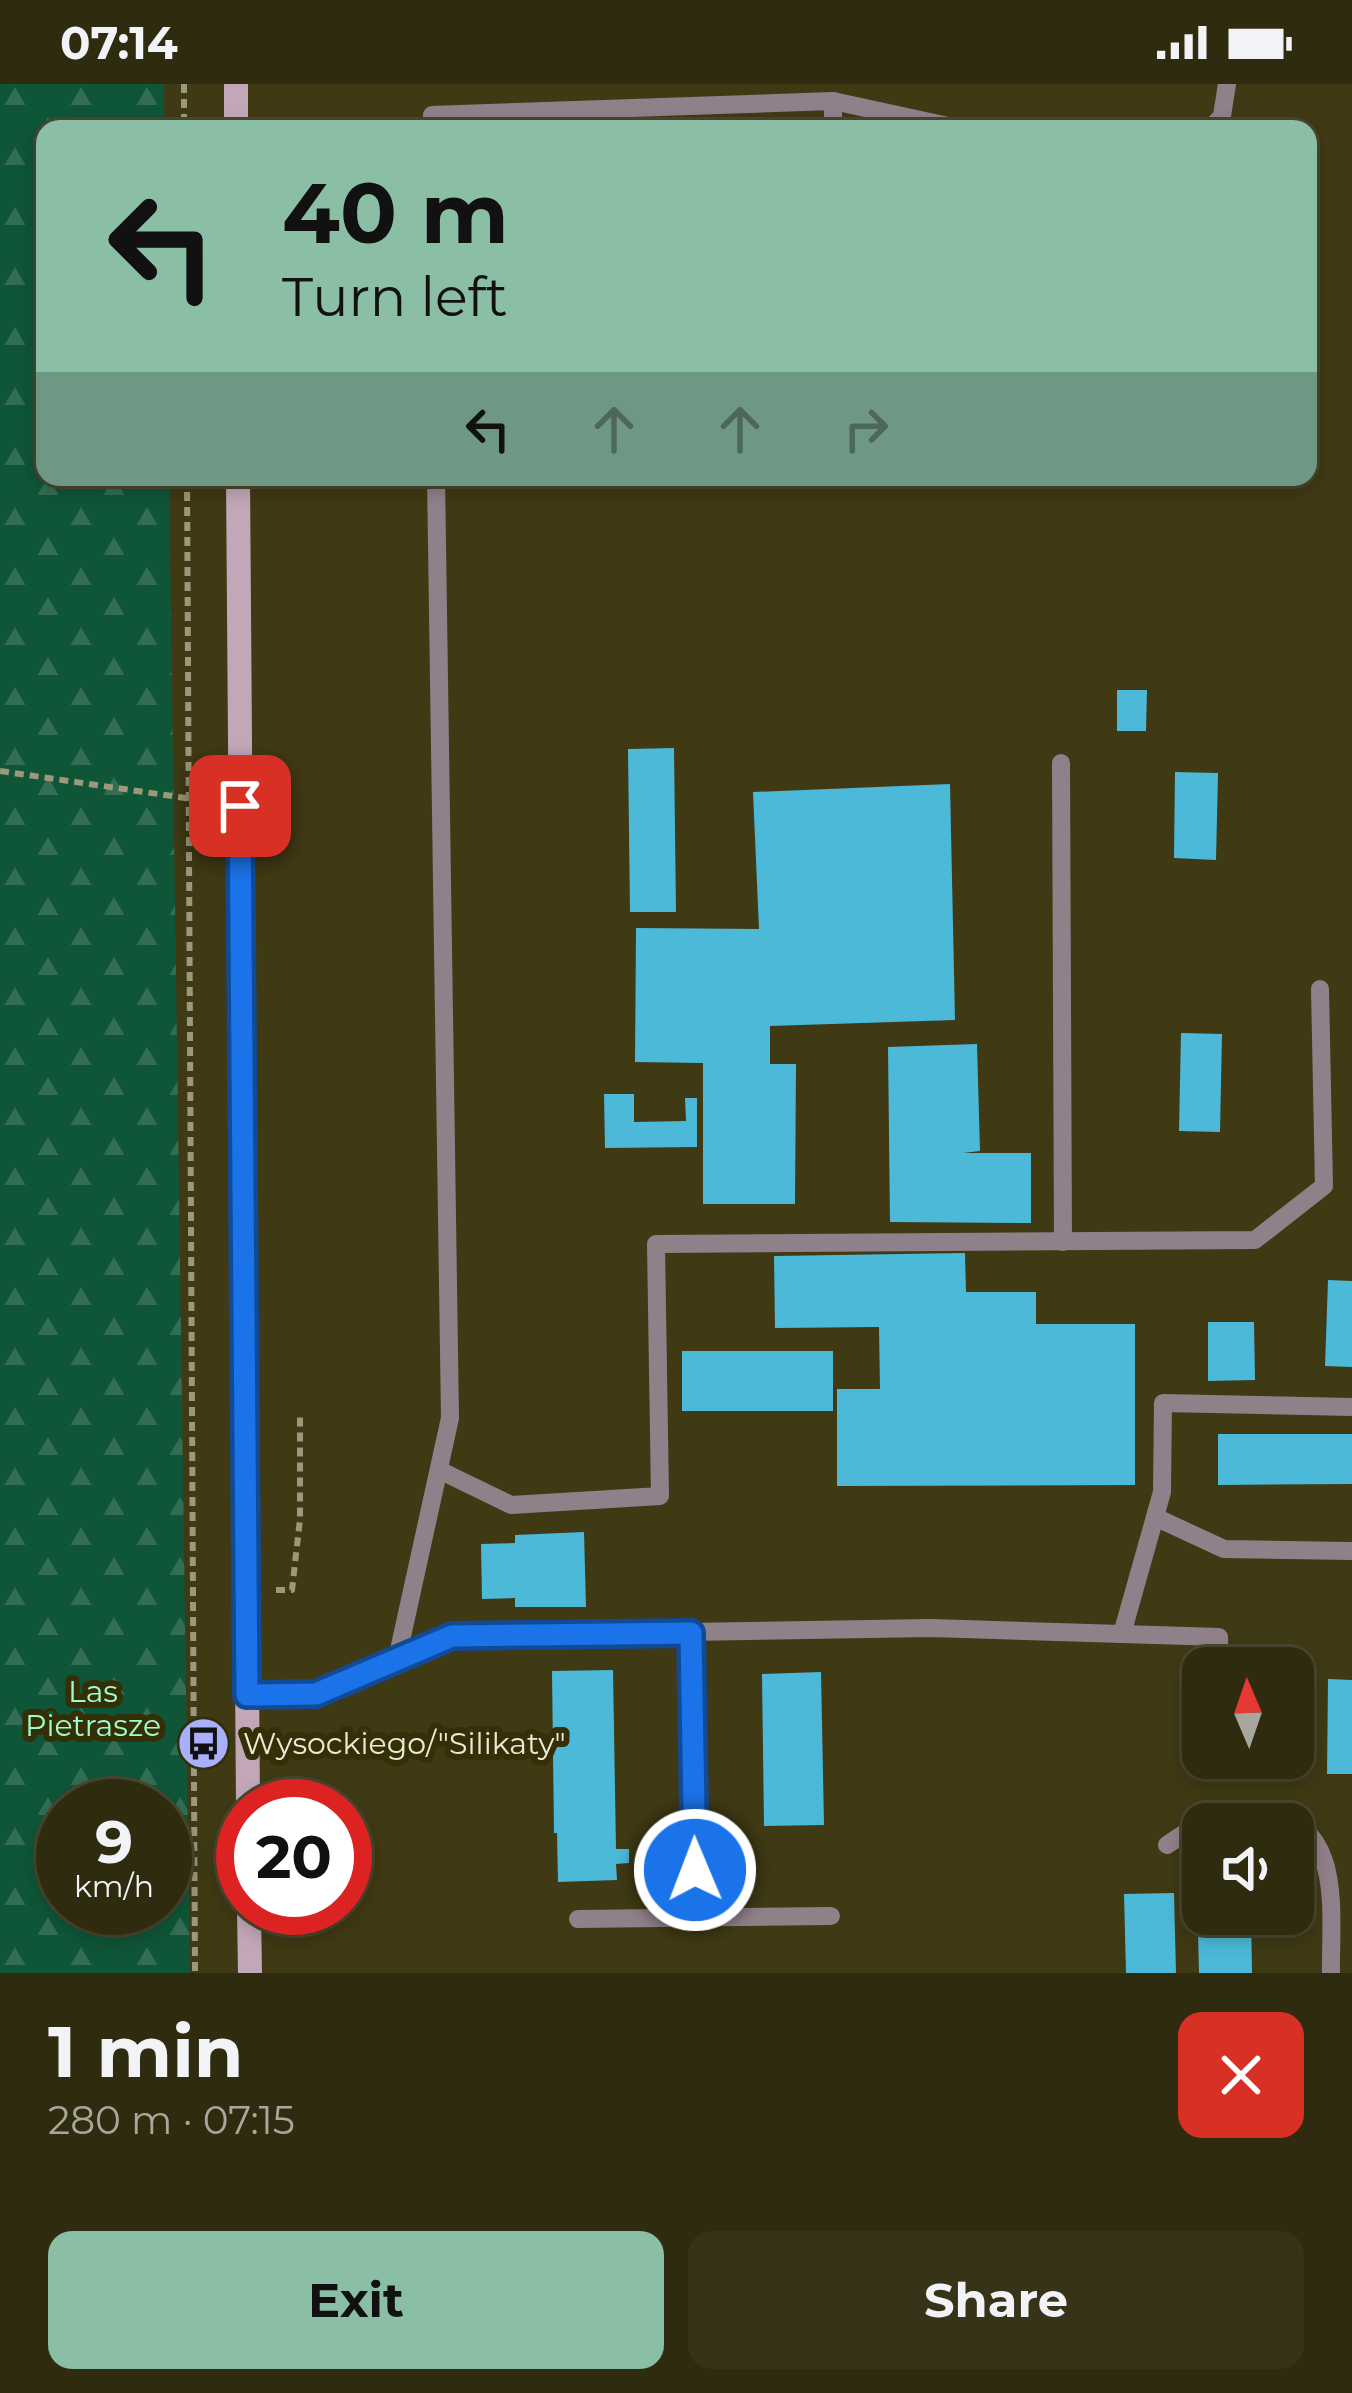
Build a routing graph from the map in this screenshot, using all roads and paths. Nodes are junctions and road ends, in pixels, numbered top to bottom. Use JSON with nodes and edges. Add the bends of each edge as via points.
{"nodes":[{"id":1,"x":184,"y":84,"type":"edge"},
{"id":2,"x":1227,"y":84,"type":"edge"},
{"id":3,"x":240,"y":88,"type":"edge"},
{"id":4,"x":833,"y":101,"type":"junction"},
{"id":5,"x":184,"y":120,"type":"edge"},
{"id":6,"x":237,"y":120,"type":"edge"},
{"id":7,"x":432,"y":120,"type":"edge"},
{"id":8,"x":833,"y":120,"type":"edge"},
{"id":9,"x":921,"y":120,"type":"edge"},
{"id":10,"x":1218,"y":120,"type":"edge"},
{"id":11,"x":187,"y":486,"type":"edge"},
{"id":12,"x":238,"y":486,"type":"edge"},
{"id":13,"x":436,"y":486,"type":"edge"},
{"id":14,"x":1060,"y":763,"type":"dead end"},
{"id":15,"x":0,"y":771,"type":"edge"},
{"id":16,"x":190,"y":799,"type":"junction"},
{"id":17,"x":240,"y":806,"type":"junction"},
{"id":18,"x":1320,"y":989,"type":"dead end"},
{"id":19,"x":1064,"y":1241,"type":"junction"},
{"id":20,"x":1352,"y":1407,"type":"edge"},
{"id":21,"x":439,"y":1470,"type":"junction"},
{"id":22,"x":1155,"y":1517,"type":"junction"},
{"id":23,"x":1352,"y":1551,"type":"edge"},
{"id":24,"x":691,"y":1633,"type":"junction"},
{"id":25,"x":1122,"y":1634,"type":"junction"},
{"id":26,"x":1219,"y":1647,"type":"edge"},
{"id":27,"x":397,"y":1659,"type":"junction"},
{"id":28,"x":247,"y":1695,"type":"junction"},
{"id":29,"x":248,"y":1779,"type":"edge"},
{"id":30,"x":1167,"y":1845,"type":"dead end"},
{"id":31,"x":831,"y":1916,"type":"dead end"},
{"id":32,"x":695,"y":1918,"type":"junction"},
{"id":33,"x":578,"y":1919,"type":"dead end"},
{"id":34,"x":249,"y":1935,"type":"edge"},
{"id":35,"x":195,"y":1973,"type":"edge"},
{"id":36,"x":250,"y":1973,"type":"edge"},
{"id":37,"x":1331,"y":1973,"type":"edge"}],
"edges":[{"from":1,"to":5,"type":"path"},
{"from":2,"to":10,"type":"lane"},
{"from":3,"to":6,"type":"main road"},
{"from":4,"to":7,"type":"lane"},
{"from":4,"to":8,"type":"lane"},
{"from":4,"to":9,"type":"lane"},
{"from":11,"to":16,"type":"path"},
{"from":12,"to":17,"type":"main road"},
{"from":13,"to":21,"type":"lane","via":[[450,1418]]},
{"from":14,"to":19,"type":"lane"},
{"from":15,"to":16,"type":"path"},
{"from":16,"to":17,"type":"path"},
{"from":16,"to":35,"type":"path"},
{"from":17,"to":28,"type":"main road"},
{"from":18,"to":19,"type":"lane","via":[[1324,1186],[1255,1240]]},
{"from":19,"to":21,"type":"lane","via":[[656,1244],[660,1496],[511,1505]]},
{"from":20,"to":22,"type":"lane","via":[[1163,1402]]},
{"from":21,"to":27,"type":"lane"},
{"from":22,"to":23,"type":"lane","via":[[1224,1549]]},
{"from":22,"to":25,"type":"lane"},
{"from":24,"to":25,"type":"lane"},
{"from":24,"to":27,"type":"lane","via":[[452,1636]]},
{"from":24,"to":32,"type":"lane"},
{"from":25,"to":26,"type":"lane","via":[[1219,1637]]},
{"from":27,"to":28,"type":"lane","via":[[316,1694]]},
{"from":28,"to":29,"type":"main road"},
{"from":30,"to":37,"type":"lane","via":[[1207,1818],[1243,1812],[1305,1826],[1329,1882]]},
{"from":31,"to":32,"type":"lane"},
{"from":32,"to":33,"type":"lane"},
{"from":34,"to":36,"type":"main road"}]}
